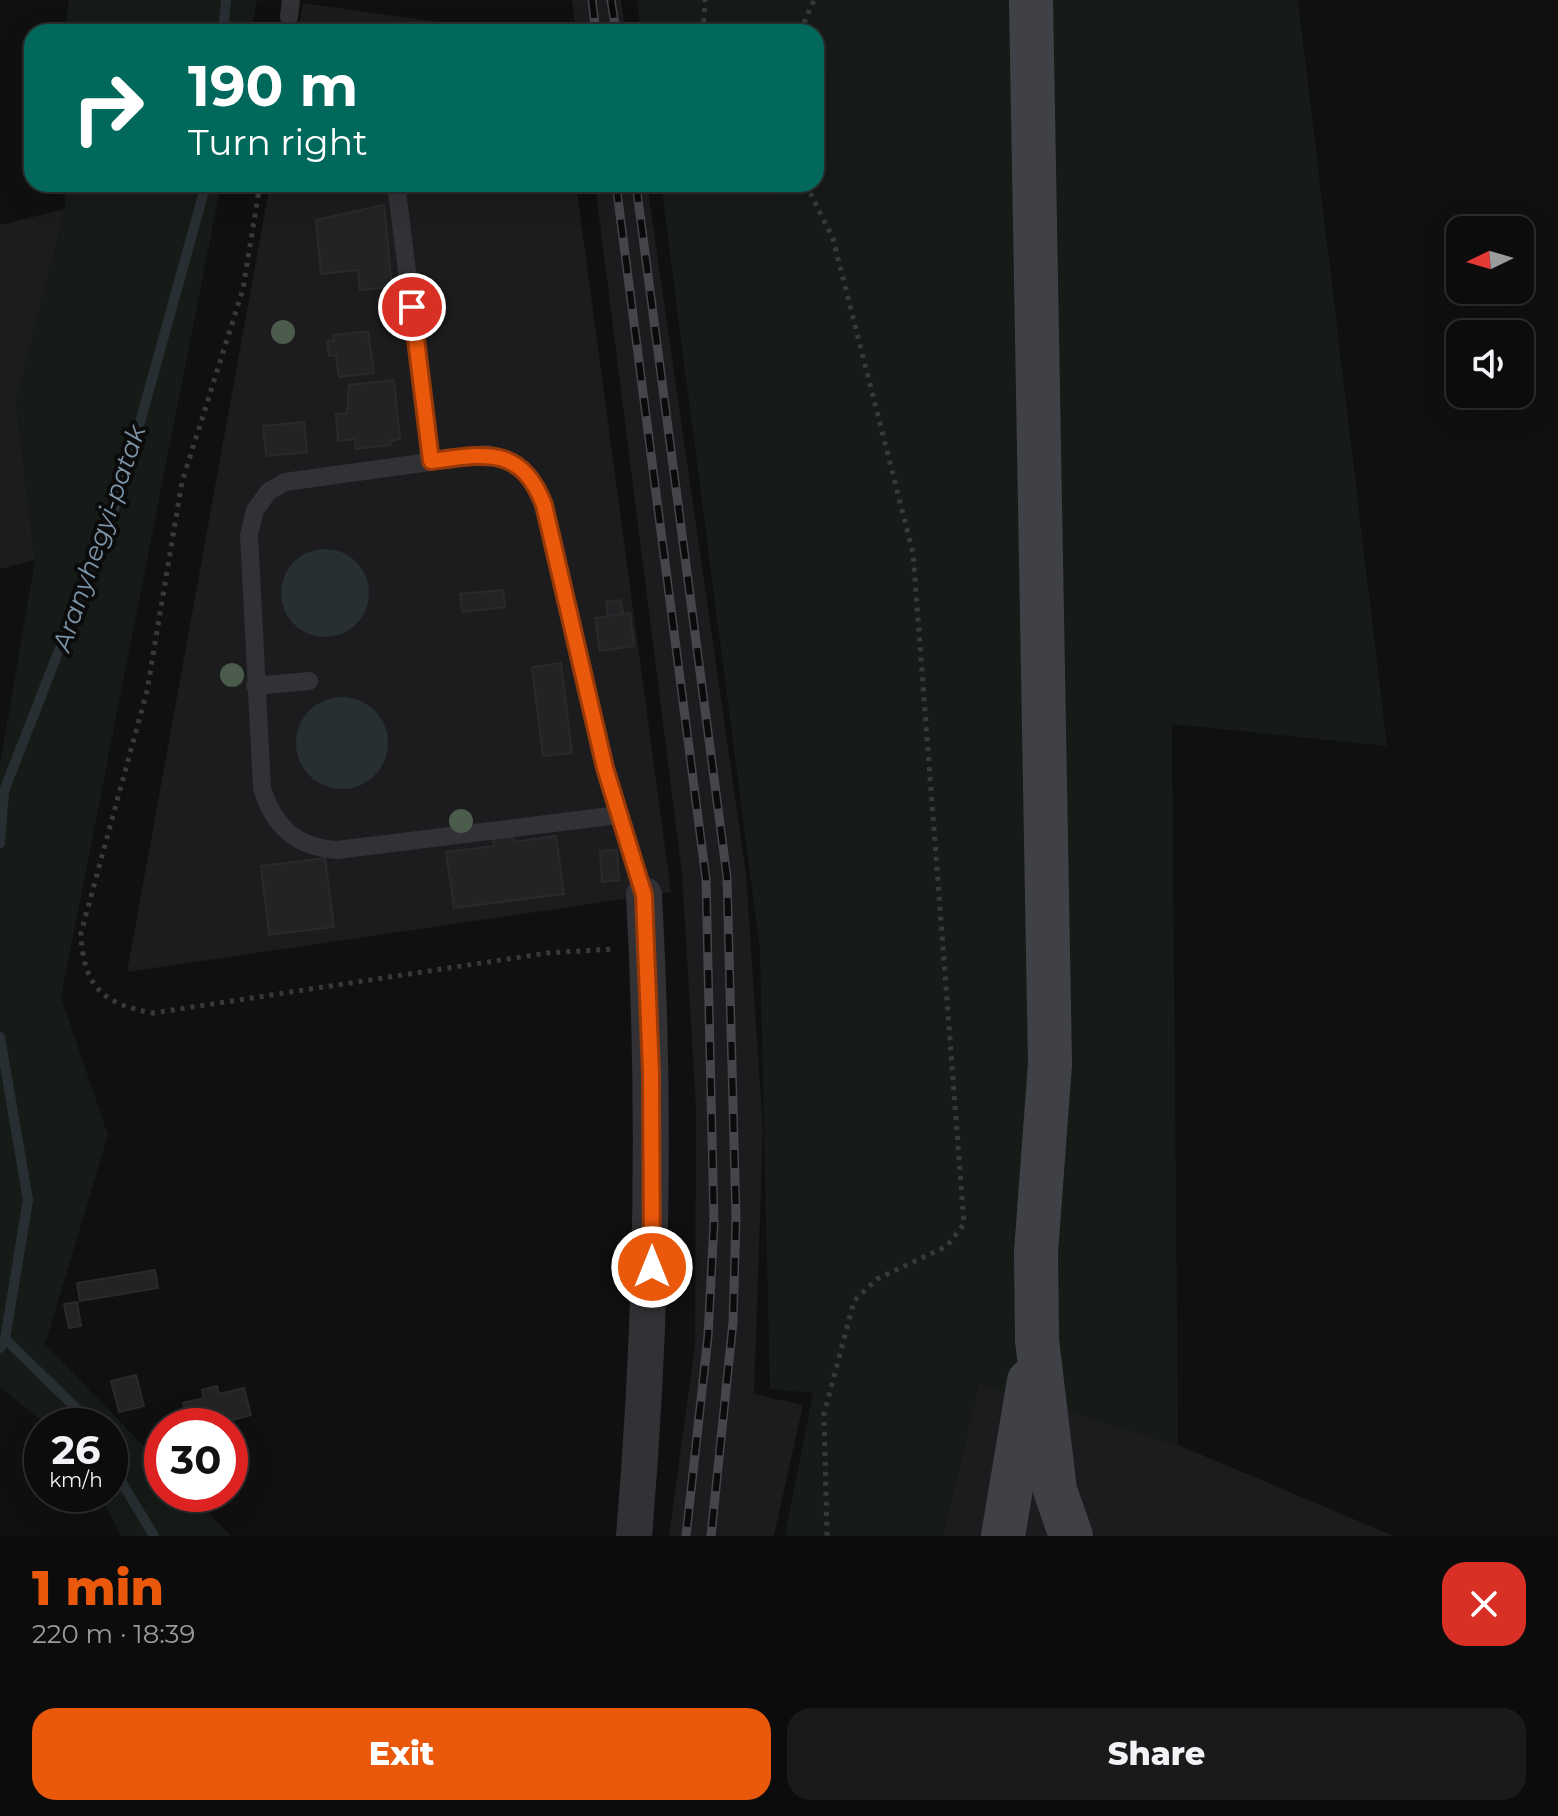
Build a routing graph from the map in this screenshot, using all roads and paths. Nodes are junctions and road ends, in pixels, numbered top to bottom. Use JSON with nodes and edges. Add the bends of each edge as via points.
{"nodes":[{"id":1,"x":705,"y":0,"type":"edge"},
{"id":2,"x":814,"y":0,"type":"edge"},
{"id":3,"x":1031,"y":0,"type":"edge"},
{"id":4,"x":704,"y":24,"type":"edge"},
{"id":5,"x":804,"y":24,"type":"edge"},
{"id":6,"x":397,"y":192,"type":"edge"},
{"id":7,"x":810,"y":192,"type":"edge"},
{"id":8,"x":431,"y":461,"type":"junction"},
{"id":9,"x":309,"y":681,"type":"dead end"},
{"id":10,"x":255,"y":686,"type":"junction"},
{"id":11,"x":618,"y":815,"type":"junction"},
{"id":12,"x":644,"y":895,"type":"joint"},
{"id":13,"x":1037,"y":1340,"type":"junction"},
{"id":14,"x":634,"y":1536,"type":"edge"},
{"id":15,"x":827,"y":1536,"type":"edge"},
{"id":16,"x":1003,"y":1536,"type":"edge"},
{"id":17,"x":1071,"y":1536,"type":"edge"}],
"edges":[{"from":1,"to":4,"type":"path"},
{"from":2,"to":5,"type":"path"},
{"from":3,"to":13,"type":"street","via":[[1050,1064],[1036,1252]]},
{"from":6,"to":8,"type":"lane"},
{"from":7,"to":15,"type":"path","via":[[833,239],[913,553],[964,1224],[947,1246],[877,1279],[854,1301],[824,1414]]},
{"from":8,"to":10,"type":"lane","via":[[285,482],[269,491],[255,510],[249,535]]},
{"from":8,"to":11,"type":"lane","via":[[502,457],[536,483]]},
{"from":9,"to":10,"type":"lane"},
{"from":10,"to":11,"type":"lane","via":[[268,810],[284,831],[316,848],[371,847]]},
{"from":11,"to":12,"type":"lane"},
{"from":12,"to":14,"type":"street","via":[[652,1267]]},
{"from":13,"to":16,"type":"street"},
{"from":13,"to":17,"type":"street","via":[[1055,1490]]}]}
